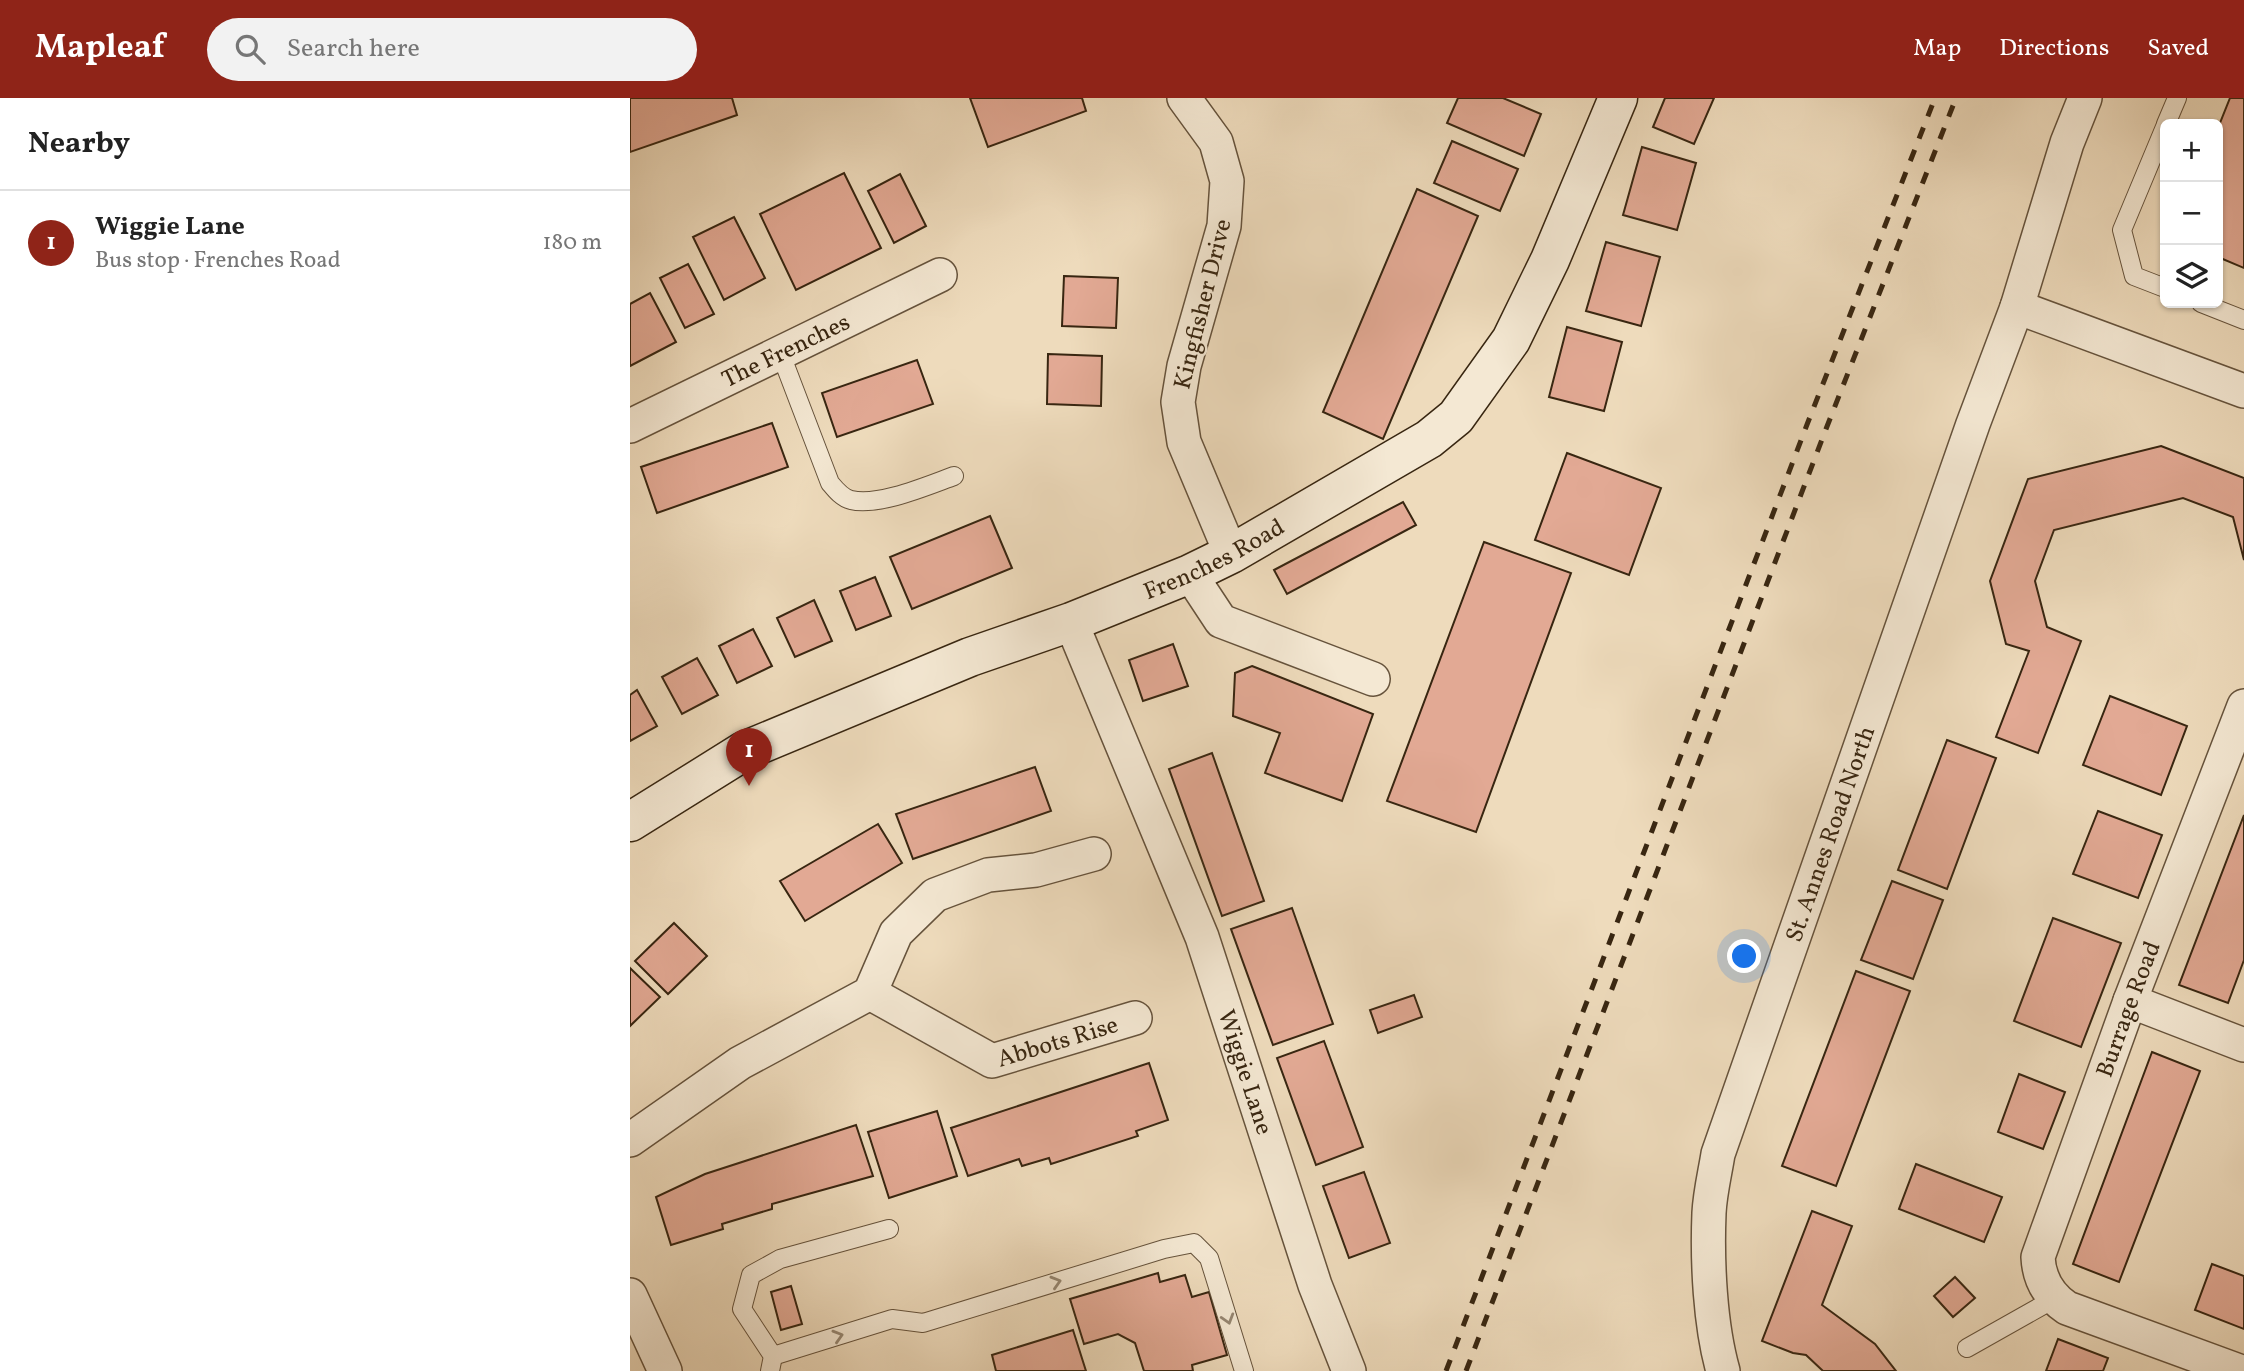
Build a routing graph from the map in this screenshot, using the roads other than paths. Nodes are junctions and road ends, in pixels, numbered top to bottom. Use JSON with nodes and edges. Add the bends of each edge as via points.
{"nodes":[{"id":1,"x":1184,"y":98,"type":"edge"},
{"id":2,"x":1618,"y":98,"type":"edge"},
{"id":3,"x":2085,"y":98,"type":"edge"},
{"id":4,"x":2177,"y":98,"type":"edge"},
{"id":5,"x":2168,"y":119,"type":"edge"},
{"id":6,"x":2160,"y":139,"type":"edge"},
{"id":7,"x":940,"y":275,"type":"dead end"},
{"id":8,"x":2160,"y":286,"type":"edge"},
{"id":9,"x":2017,"y":307,"type":"junction"},
{"id":10,"x":2214,"y":308,"type":"edge"},
{"id":11,"x":2244,"y":320,"type":"edge"},
{"id":12,"x":780,"y":352,"type":"junction"},
{"id":13,"x":2244,"y":391,"type":"edge"},
{"id":14,"x":630,"y":426,"type":"edge"},
{"id":15,"x":954,"y":476,"type":"dead end"},
{"id":16,"x":1231,"y":554,"type":"junction"},
{"id":17,"x":1190,"y":574,"type":"junction"},
{"id":18,"x":1071,"y":622,"type":"junction"},
{"id":19,"x":1373,"y":679,"type":"dead end"},
{"id":20,"x":2244,"y":706,"type":"edge"},
{"id":21,"x":630,"y":822,"type":"edge"},
{"id":22,"x":1094,"y":854,"type":"dead end"},
{"id":23,"x":870,"y":993,"type":"junction"},
{"id":24,"x":2130,"y":1001,"type":"junction"},
{"id":25,"x":1135,"y":1018,"type":"dead end"},
{"id":26,"x":2244,"y":1045,"type":"edge"},
{"id":27,"x":630,"y":1140,"type":"edge"},
{"id":28,"x":889,"y":1228,"type":"dead end"},
{"id":29,"x":630,"y":1295,"type":"edge"},
{"id":30,"x":2060,"y":1303,"type":"junction"},
{"id":31,"x":1967,"y":1348,"type":"dead end"},
{"id":32,"x":771,"y":1363,"type":"edge"},
{"id":33,"x":664,"y":1371,"type":"edge"},
{"id":34,"x":1244,"y":1371,"type":"edge"},
{"id":35,"x":1349,"y":1371,"type":"edge"},
{"id":36,"x":1723,"y":1371,"type":"edge"},
{"id":37,"x":2239,"y":1371,"type":"edge"}],
"edges":[{"from":1,"to":16,"type":"street","name":"Kingfisher Drive","via":[[1216,142],[1227,180],[1224,226],[1178,402],[1184,442]]},
{"from":2,"to":16,"type":"street","name":"Frenches Road","via":[[1511,340],[1456,417],[1429,439]]},
{"from":3,"to":9,"type":"street","name":"St. Annes Road North"},
{"from":4,"to":5,"type":"lane"},
{"from":6,"to":8,"type":"lane","via":[[2122,230],[2134,276]]},
{"from":7,"to":12,"type":"street","name":"The Frenches"},
{"from":9,"to":13,"type":"street"},
{"from":9,"to":36,"type":"street","name":"St. Annes Road North","via":[[1718,1154],[1708,1256]]},
{"from":10,"to":11,"type":"lane"},
{"from":12,"to":14,"type":"street","name":"The Frenches"},
{"from":12,"to":15,"type":"lane","via":[[837,491],[850,500],[871,500]]},
{"from":16,"to":17,"type":"street","name":"Frenches Road"},
{"from":17,"to":18,"type":"street","name":"Frenches Road"},
{"from":17,"to":19,"type":"street","via":[[1221,621]]},
{"from":18,"to":21,"type":"street","name":"Frenches Road","via":[[970,657],[744,751]]},
{"from":18,"to":35,"type":"street","name":"Wiggie Lane","via":[[1202,937],[1315,1285]]},
{"from":20,"to":24,"type":"street","name":"Burrage Road"},
{"from":22,"to":23,"type":"street","via":[[1036,870],[988,875],[934,895],[896,933]]},
{"from":23,"to":25,"type":"street","name":"Abbots Rise","via":[[992,1061]]},
{"from":23,"to":27,"type":"street","via":[[740,1063]]},
{"from":24,"to":26,"type":"street"},
{"from":24,"to":30,"type":"street","name":"Burrage Road","via":[[2038,1257],[2039,1272]]},
{"from":28,"to":32,"type":"lane","via":[[780,1259],[751,1275],[742,1309]]},
{"from":29,"to":33,"type":"street"},
{"from":30,"to":31,"type":"lane"},
{"from":30,"to":37,"type":"street"},
{"from":32,"to":34,"type":"lane","one_way":true,"via":[[892,1319],[923,1323],[1194,1243],[1209,1258]]}]}
